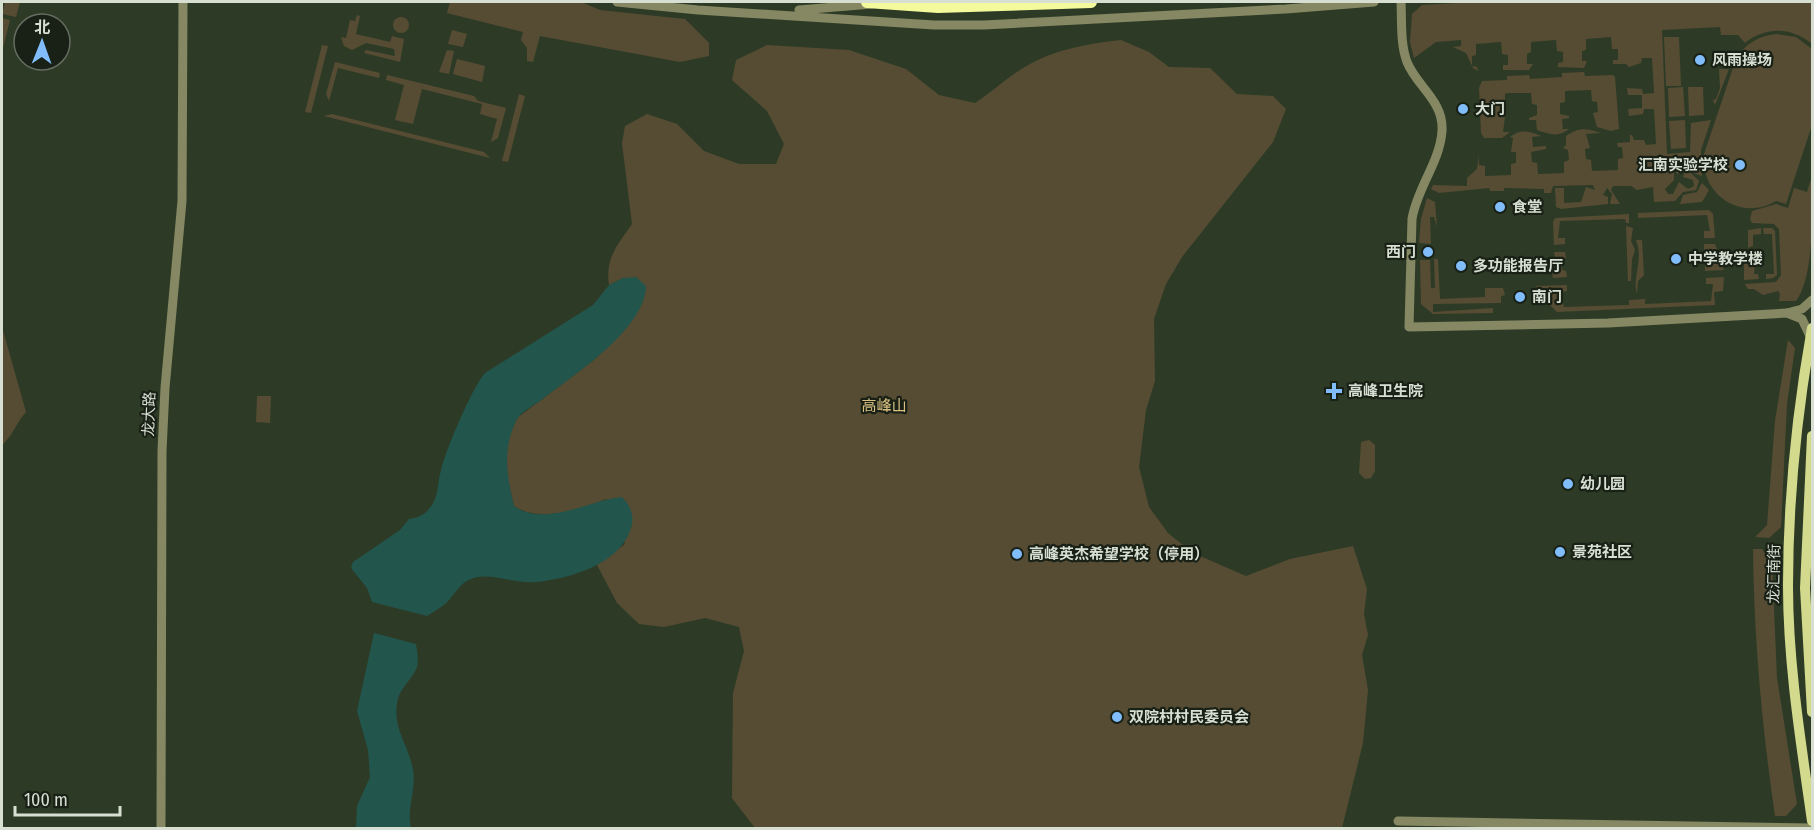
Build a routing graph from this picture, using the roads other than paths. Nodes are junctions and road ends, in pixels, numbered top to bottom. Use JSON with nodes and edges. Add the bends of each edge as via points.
{"nodes":[{"id":1,"x":183,"y":2,"type":"edge"},
{"id":2,"x":617,"y":2,"type":"edge"},
{"id":3,"x":867,"y":2,"type":"edge"},
{"id":4,"x":1091,"y":2,"type":"edge"},
{"id":5,"x":1374,"y":2,"type":"edge"},
{"id":6,"x":1401,"y":2,"type":"edge"},
{"id":7,"x":884,"y":3,"type":"edge"},
{"id":8,"x":773,"y":13,"type":"junction"},
{"id":9,"x":1812,"y":300,"type":"edge"},
{"id":10,"x":1787,"y":313,"type":"junction"},
{"id":11,"x":1812,"y":333,"type":"edge"},
{"id":12,"x":1812,"y":436,"type":"edge"},
{"id":13,"x":1812,"y":712,"type":"edge"},
{"id":14,"x":1398,"y":821,"type":"dead end"},
{"id":15,"x":1812,"y":821,"type":"edge"},
{"id":16,"x":162,"y":828,"type":"edge"},
{"id":17,"x":1812,"y":828,"type":"edge"}],
"edges":[{"from":1,"to":16,"type":"street","name":"龙大路","via":[[182,201],[162,451]]},
{"from":2,"to":8,"type":"street"},
{"from":3,"to":7,"type":"highway"},
{"from":4,"to":7,"type":"highway","via":[[949,7]]},
{"from":5,"to":8,"type":"street","via":[[984,25]]},
{"from":6,"to":10,"type":"street","via":[[1405,55],[1413,74],[1436,104],[1442,130],[1414,205],[1409,327],[1608,323]]},
{"from":7,"to":8,"type":"street"},
{"from":9,"to":10,"type":"street","via":[[1802,309]]},
{"from":10,"to":11,"type":"street","via":[[1802,319]]},
{"from":11,"to":15,"type":"main road","name":"龙汇南街","via":[[1794,466],[1788,587],[1795,692]]},
{"from":12,"to":13,"type":"main road","name":"龙汇南街","via":[[1805,588]]},
{"from":14,"to":17,"type":"street"}]}
